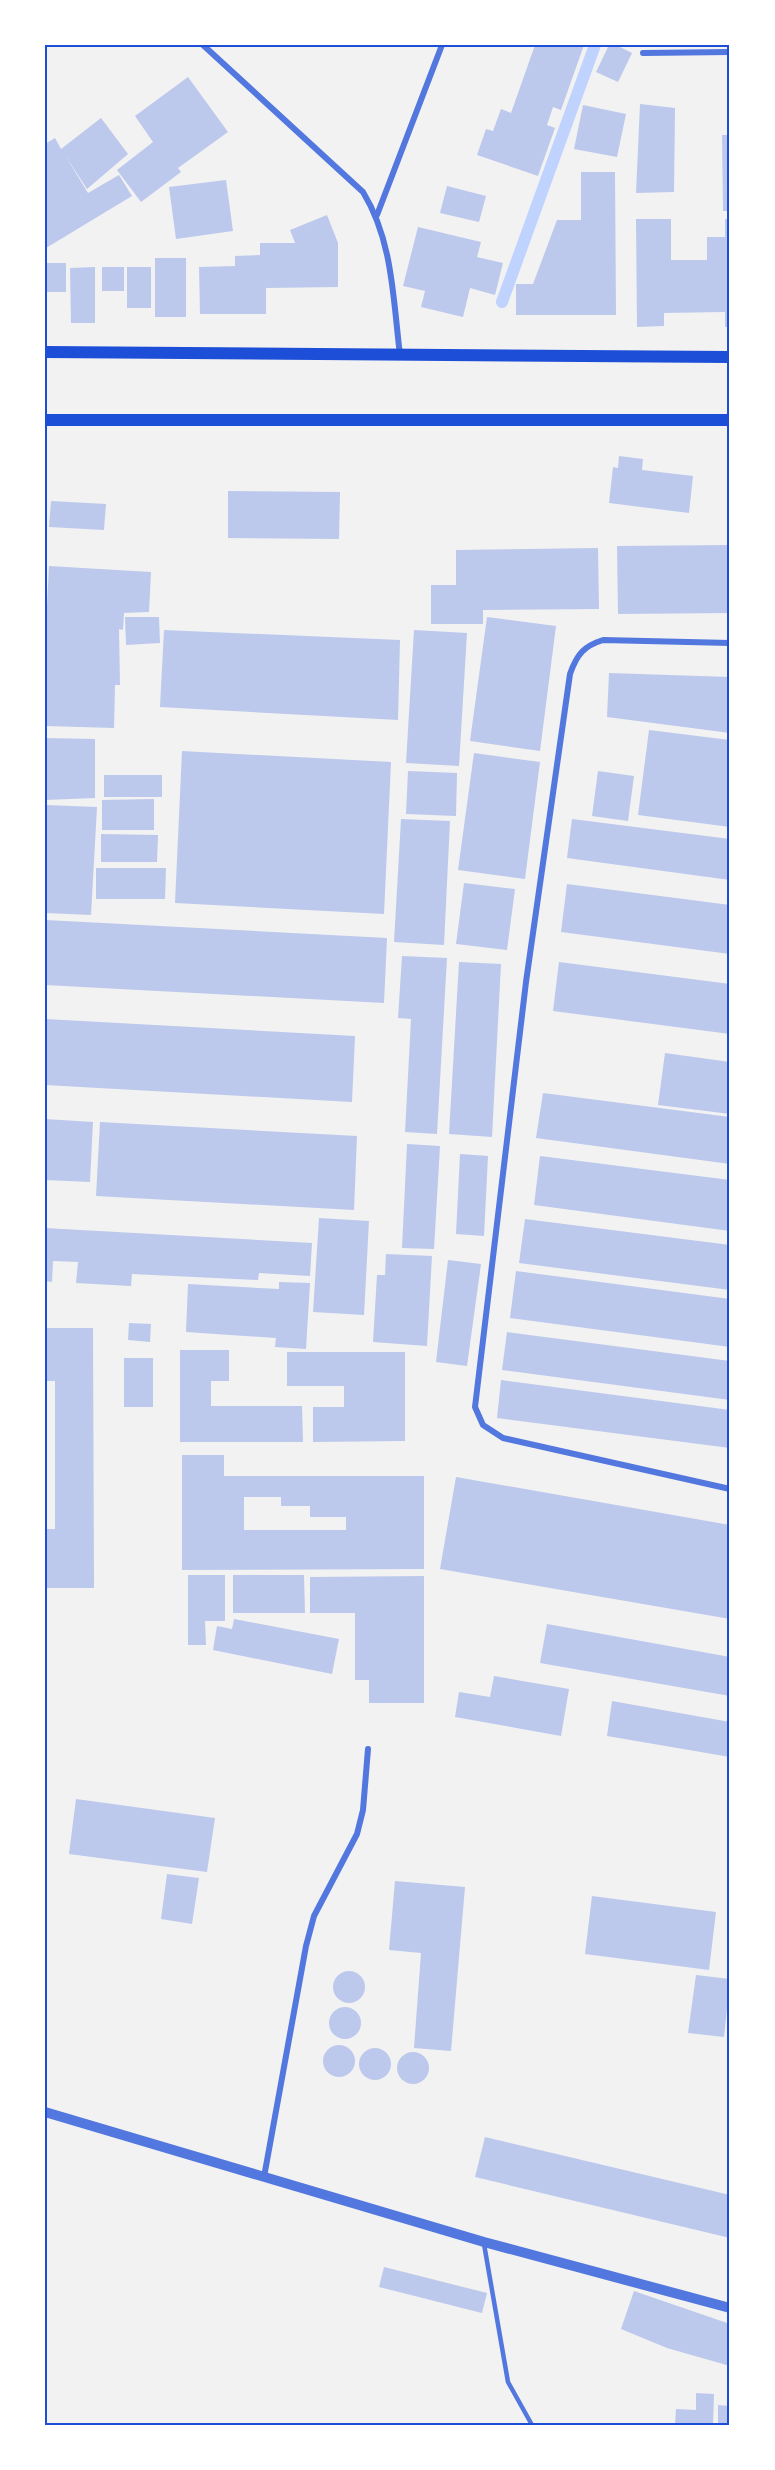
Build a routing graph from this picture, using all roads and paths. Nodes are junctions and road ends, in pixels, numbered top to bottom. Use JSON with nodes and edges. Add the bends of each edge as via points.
{"nodes":[{"id":1,"x":203,"y":45,"type":"edge"},
{"id":2,"x":442,"y":45,"type":"edge"},
{"id":3,"x":730,"y":52,"type":"edge"},
{"id":4,"x":643,"y":53,"type":"dead end"},
{"id":5,"x":377,"y":215,"type":"junction"},
{"id":6,"x":45,"y":352,"type":"edge"},
{"id":7,"x":400,"y":356,"type":"junction"},
{"id":8,"x":730,"y":357,"type":"edge"},
{"id":9,"x":45,"y":420,"type":"edge"},
{"id":10,"x":730,"y":420,"type":"edge"},
{"id":11,"x":730,"y":643,"type":"edge"},
{"id":12,"x":730,"y":1489,"type":"edge"},
{"id":13,"x":368,"y":1749,"type":"dead end"},
{"id":14,"x":45,"y":2112,"type":"edge"},
{"id":15,"x":264,"y":2176,"type":"junction"},
{"id":16,"x":484,"y":2242,"type":"junction"},
{"id":17,"x":730,"y":2308,"type":"edge"},
{"id":18,"x":532,"y":2425,"type":"edge"}],
"edges":[{"from":1,"to":5,"type":"street","via":[[344,172]]},
{"from":2,"to":5,"type":"street"},
{"from":3,"to":4,"type":"street"},
{"from":5,"to":7,"type":"street","via":[[386,247]]},
{"from":6,"to":7,"type":"main road"},
{"from":7,"to":8,"type":"main road"},
{"from":9,"to":10,"type":"main road"},
{"from":11,"to":12,"type":"street","via":[[603,640],[587,645],[576,657],[570,674],[526,982],[475,1407],[483,1425],[503,1438]]},
{"from":13,"to":15,"type":"street","via":[[357,1834],[314,1916],[306,1946]]},
{"from":14,"to":15,"type":"street"},
{"from":15,"to":16,"type":"street"},
{"from":16,"to":17,"type":"street"},
{"from":16,"to":18,"type":"lane","via":[[508,2382]]}]}
